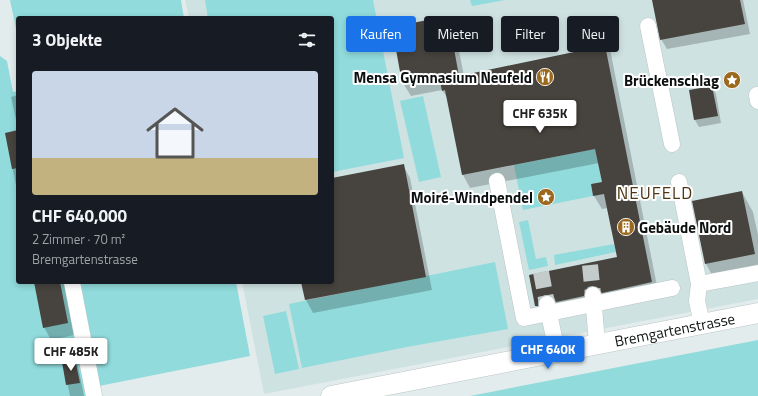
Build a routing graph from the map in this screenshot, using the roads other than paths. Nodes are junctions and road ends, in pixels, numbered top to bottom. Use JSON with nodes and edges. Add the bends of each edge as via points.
{"nodes":[{"id":1,"x":648,"y":26,"type":"dead end"},
{"id":2,"x":672,"y":144,"type":"dead end"},
{"id":3,"x":497,"y":181,"type":"dead end"},
{"id":4,"x":679,"y":182,"type":"dead end"},
{"id":5,"x":758,"y":273,"type":"edge"},
{"id":6,"x":72,"y":284,"type":"edge"},
{"id":7,"x":699,"y":284,"type":"junction"},
{"id":8,"x":672,"y":288,"type":"dead end"},
{"id":9,"x":593,"y":299,"type":"junction"},
{"id":10,"x":548,"y":308,"type":"junction"},
{"id":11,"x":758,"y":313,"type":"edge"},
{"id":12,"x":702,"y":324,"type":"junction"},
{"id":13,"x":597,"y":344,"type":"junction"},
{"id":14,"x":557,"y":352,"type":"junction"},
{"id":15,"x":94,"y":396,"type":"edge"},
{"id":16,"x":331,"y":396,"type":"edge"}],
"edges":[{"from":1,"to":2,"type":"lane"},
{"from":3,"to":10,"type":"lane","via":[[524,318]]},
{"from":4,"to":7,"type":"lane"},
{"from":5,"to":7,"type":"lane"},
{"from":6,"to":15,"type":"lane"},
{"from":7,"to":12,"type":"lane","via":[[697,301]]},
{"from":8,"to":9,"type":"lane"},
{"from":9,"to":10,"type":"lane"},
{"from":9,"to":13,"type":"lane"},
{"from":10,"to":14,"type":"lane"},
{"from":11,"to":12,"type":"main road","name":"Bremgartenstrasse"},
{"from":12,"to":13,"type":"main road","name":"Bremgartenstrasse"},
{"from":13,"to":14,"type":"main road","name":"Bremgartenstrasse"},
{"from":14,"to":16,"type":"main road","name":"Bremgartenstrasse"}]}
